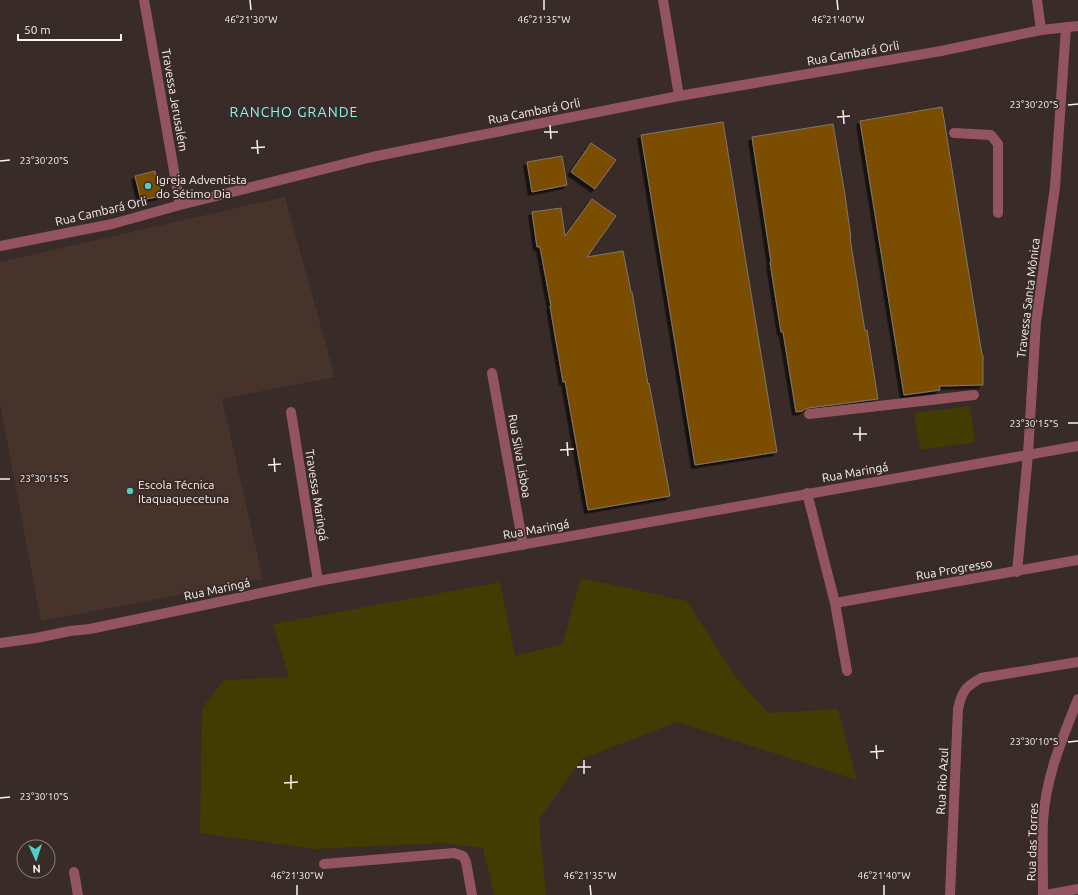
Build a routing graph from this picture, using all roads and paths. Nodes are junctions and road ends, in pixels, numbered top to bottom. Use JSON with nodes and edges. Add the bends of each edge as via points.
{"nodes":[{"id":1,"x":144,"y":0,"type":"edge"},
{"id":2,"x":662,"y":0,"type":"edge"},
{"id":3,"x":1037,"y":0,"type":"edge"},
{"id":4,"x":1078,"y":26,"type":"edge"},
{"id":5,"x":1066,"y":27,"type":"junction"},
{"id":6,"x":1041,"y":30,"type":"junction"},
{"id":7,"x":679,"y":96,"type":"junction"},
{"id":8,"x":954,"y":133,"type":"dead end"},
{"id":9,"x":180,"y":205,"type":"junction"},
{"id":10,"x":998,"y":213,"type":"dead end"},
{"id":11,"x":0,"y":246,"type":"edge"},
{"id":12,"x":492,"y":373,"type":"dead end"},
{"id":13,"x":974,"y":395,"type":"dead end"},
{"id":14,"x":291,"y":412,"type":"dead end"},
{"id":15,"x":809,"y":414,"type":"dead end"},
{"id":16,"x":1078,"y":446,"type":"edge"},
{"id":17,"x":1028,"y":454,"type":"junction"},
{"id":18,"x":807,"y":493,"type":"junction"},
{"id":19,"x":523,"y":545,"type":"junction"},
{"id":20,"x":1078,"y":560,"type":"edge"},
{"id":21,"x":1017,"y":572,"type":"junction"},
{"id":22,"x":318,"y":581,"type":"junction"},
{"id":23,"x":835,"y":603,"type":"junction"},
{"id":24,"x":0,"y":643,"type":"edge"},
{"id":25,"x":1078,"y":662,"type":"edge"},
{"id":26,"x":847,"y":671,"type":"dead end"},
{"id":27,"x":1078,"y":699,"type":"edge"},
{"id":28,"x":324,"y":864,"type":"dead end"},
{"id":29,"x":74,"y":872,"type":"dead end"},
{"id":30,"x":1078,"y":889,"type":"edge"},
{"id":31,"x":78,"y":895,"type":"edge"},
{"id":32,"x":472,"y":895,"type":"edge"},
{"id":33,"x":950,"y":895,"type":"edge"},
{"id":34,"x":1044,"y":895,"type":"edge"}],
"edges":[{"from":1,"to":9,"type":"street","name":"Travessa Jerusalém"},
{"from":2,"to":7,"type":"street"},
{"from":3,"to":6,"type":"street"},
{"from":4,"to":5,"type":"street","name":"Rua Cambará Orli"},
{"from":5,"to":6,"type":"street","name":"Rua Cambará Orli"},
{"from":5,"to":17,"type":"street","name":"Travessa Santa Mônica","via":[[1055,187],[1036,322]]},
{"from":6,"to":7,"type":"street","name":"Rua Cambará Orli","via":[[941,51]]},
{"from":7,"to":9,"type":"street","name":"Rua Cambará Orli","via":[[372,157]]},
{"from":8,"to":10,"type":"street","via":[[991,135],[998,144]]},
{"from":9,"to":11,"type":"street","name":"Rua Cambará Orli","via":[[112,224]]},
{"from":12,"to":19,"type":"street","name":"Rua Silva Lisboa"},
{"from":13,"to":15,"type":"street"},
{"from":14,"to":22,"type":"street","name":"Travessa Maringá"},
{"from":16,"to":17,"type":"street","name":"Rua Maringá"},
{"from":17,"to":18,"type":"street","name":"Rua Maringá"},
{"from":17,"to":21,"type":"street","name":"Travessa Santa Mônica"},
{"from":18,"to":19,"type":"street","name":"Rua Maringá"},
{"from":18,"to":23,"type":"street"},
{"from":19,"to":22,"type":"street","name":"Rua Maringá"},
{"from":20,"to":21,"type":"street","name":"Rua Progresso"},
{"from":21,"to":23,"type":"street","name":"Rua Progresso"},
{"from":22,"to":24,"type":"street","name":"Rua Maringá","via":[[90,629]]},
{"from":23,"to":26,"type":"street"},
{"from":25,"to":33,"type":"street","name":"Rua Rio Azul","via":[[981,678],[964,690],[958,709]]},
{"from":27,"to":34,"type":"street","name":"Rua das Torres","via":[[1061,740],[1050,779],[1043,821]]},
{"from":28,"to":32,"type":"street","via":[[454,853],[463,856],[466,862]]},
{"from":29,"to":31,"type":"street"},
{"from":30,"to":34,"type":"street"}]}
